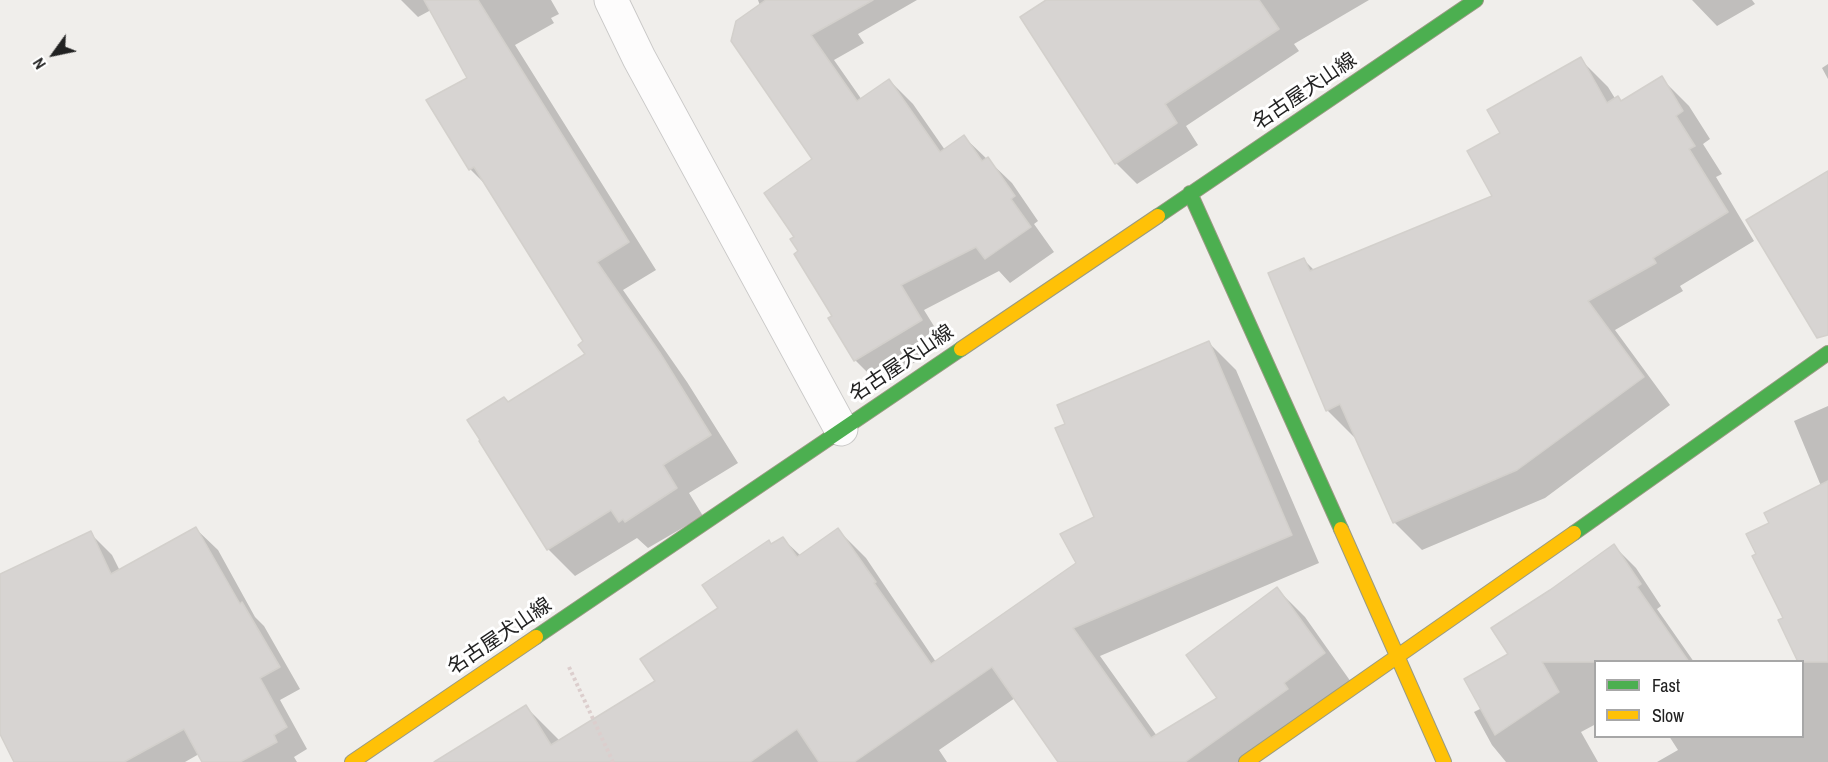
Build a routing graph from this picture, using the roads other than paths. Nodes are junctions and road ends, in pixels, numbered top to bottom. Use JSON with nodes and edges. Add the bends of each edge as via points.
{"nodes":[{"id":1,"x":611,"y":0,"type":"edge"},
{"id":2,"x":1475,"y":0,"type":"edge"},
{"id":3,"x":1190,"y":193,"type":"junction"},
{"id":4,"x":1828,"y":353,"type":"edge"},
{"id":5,"x":842,"y":429,"type":"junction"},
{"id":6,"x":1399,"y":657,"type":"junction"},
{"id":7,"x":351,"y":762,"type":"edge"},
{"id":8,"x":1246,"y":762,"type":"edge"},
{"id":9,"x":1444,"y":762,"type":"edge"}],
"edges":[{"from":1,"to":5,"type":"street","via":[[644,68]]},
{"from":2,"to":3,"type":"main road","name":"名古屋犬山線"},
{"from":3,"to":5,"type":"main road","name":"名古屋犬山線"},
{"from":3,"to":6,"type":"main road"},
{"from":4,"to":6,"type":"main road"},
{"from":5,"to":7,"type":"main road","name":"名古屋犬山線"},
{"from":6,"to":8,"type":"main road"},
{"from":6,"to":9,"type":"main road"}]}
